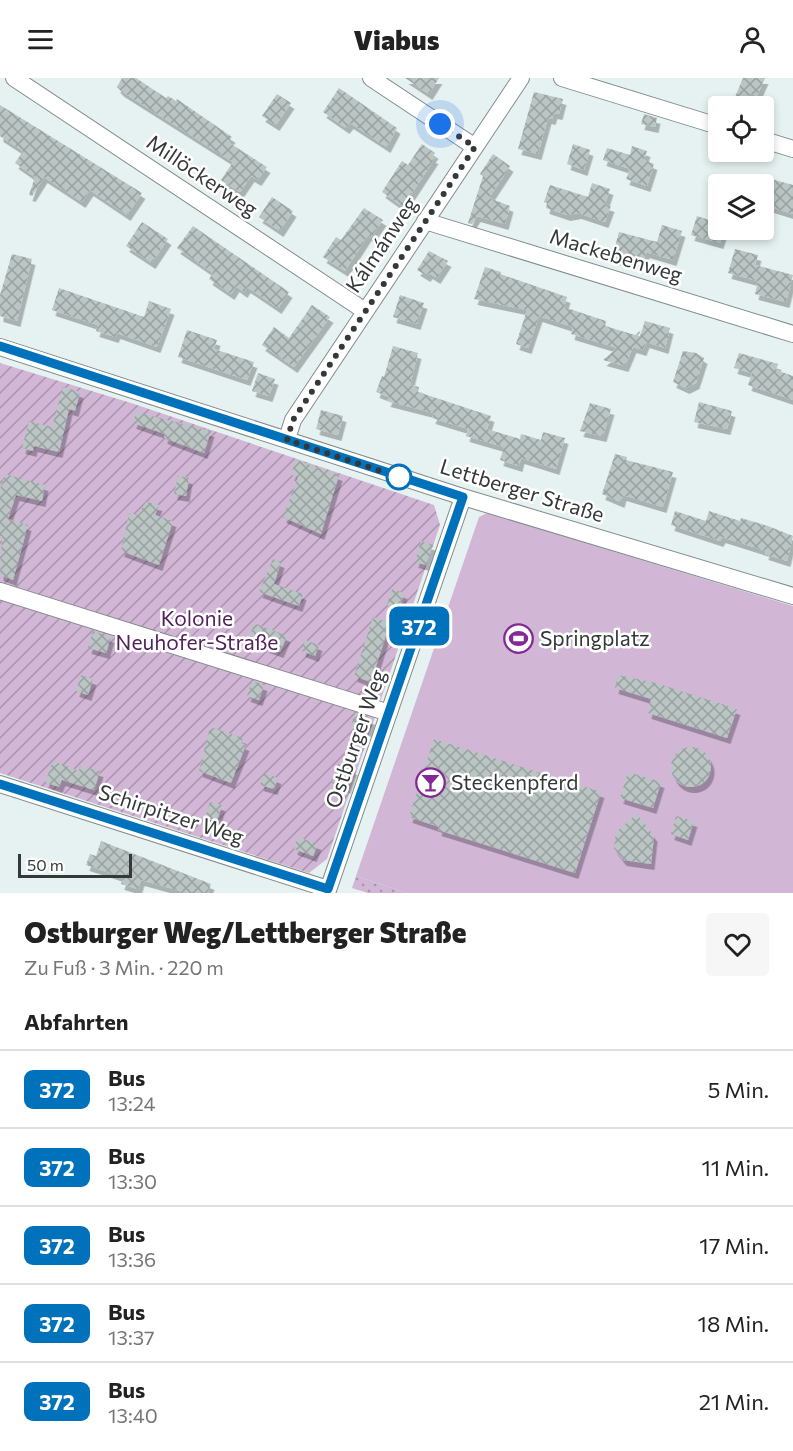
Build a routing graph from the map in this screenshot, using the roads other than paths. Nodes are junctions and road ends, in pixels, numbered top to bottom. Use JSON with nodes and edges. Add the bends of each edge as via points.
{"nodes":[{"id":1,"x":14,"y":78,"type":"edge"},
{"id":2,"x":371,"y":78,"type":"edge"},
{"id":3,"x":521,"y":78,"type":"edge"},
{"id":4,"x":562,"y":78,"type":"edge"},
{"id":5,"x":708,"y":123,"type":"edge"},
{"id":6,"x":774,"y":143,"type":"edge"},
{"id":7,"x":475,"y":147,"type":"junction"},
{"id":8,"x":793,"y":149,"type":"edge"},
{"id":9,"x":425,"y":221,"type":"junction"},
{"id":10,"x":365,"y":311,"type":"junction"},
{"id":11,"x":793,"y":334,"type":"edge"},
{"id":12,"x":0,"y":346,"type":"edge"},
{"id":13,"x":287,"y":440,"type":"junction"},
{"id":14,"x":463,"y":497,"type":"junction"},
{"id":15,"x":0,"y":591,"type":"edge"},
{"id":16,"x":793,"y":596,"type":"edge"},
{"id":17,"x":388,"y":713,"type":"junction"},
{"id":18,"x":0,"y":784,"type":"edge"},
{"id":19,"x":327,"y":891,"type":"edge"}],
"edges":[{"from":1,"to":10,"type":"street","name":"Millöckerweg"},
{"from":2,"to":7,"type":"street"},
{"from":3,"to":7,"type":"street","name":"Kálmánweg"},
{"from":4,"to":5,"type":"street"},
{"from":6,"to":8,"type":"street"},
{"from":7,"to":9,"type":"street","name":"Kálmánweg"},
{"from":9,"to":10,"type":"street","name":"Kálmánweg"},
{"from":9,"to":11,"type":"street","name":"Mackebenweg"},
{"from":10,"to":13,"type":"street","name":"Kálmánweg","via":[[293,420]]},
{"from":12,"to":13,"type":"street","name":"Lettberger Straße"},
{"from":13,"to":14,"type":"street","name":"Lettberger Straße"},
{"from":14,"to":16,"type":"street","name":"Lettberger Straße"},
{"from":14,"to":17,"type":"street","name":"Ostburger Weg"},
{"from":15,"to":17,"type":"street"},
{"from":17,"to":19,"type":"street","name":"Ostburger Weg"},
{"from":18,"to":19,"type":"street","name":"Schirpitzer Weg"}]}
